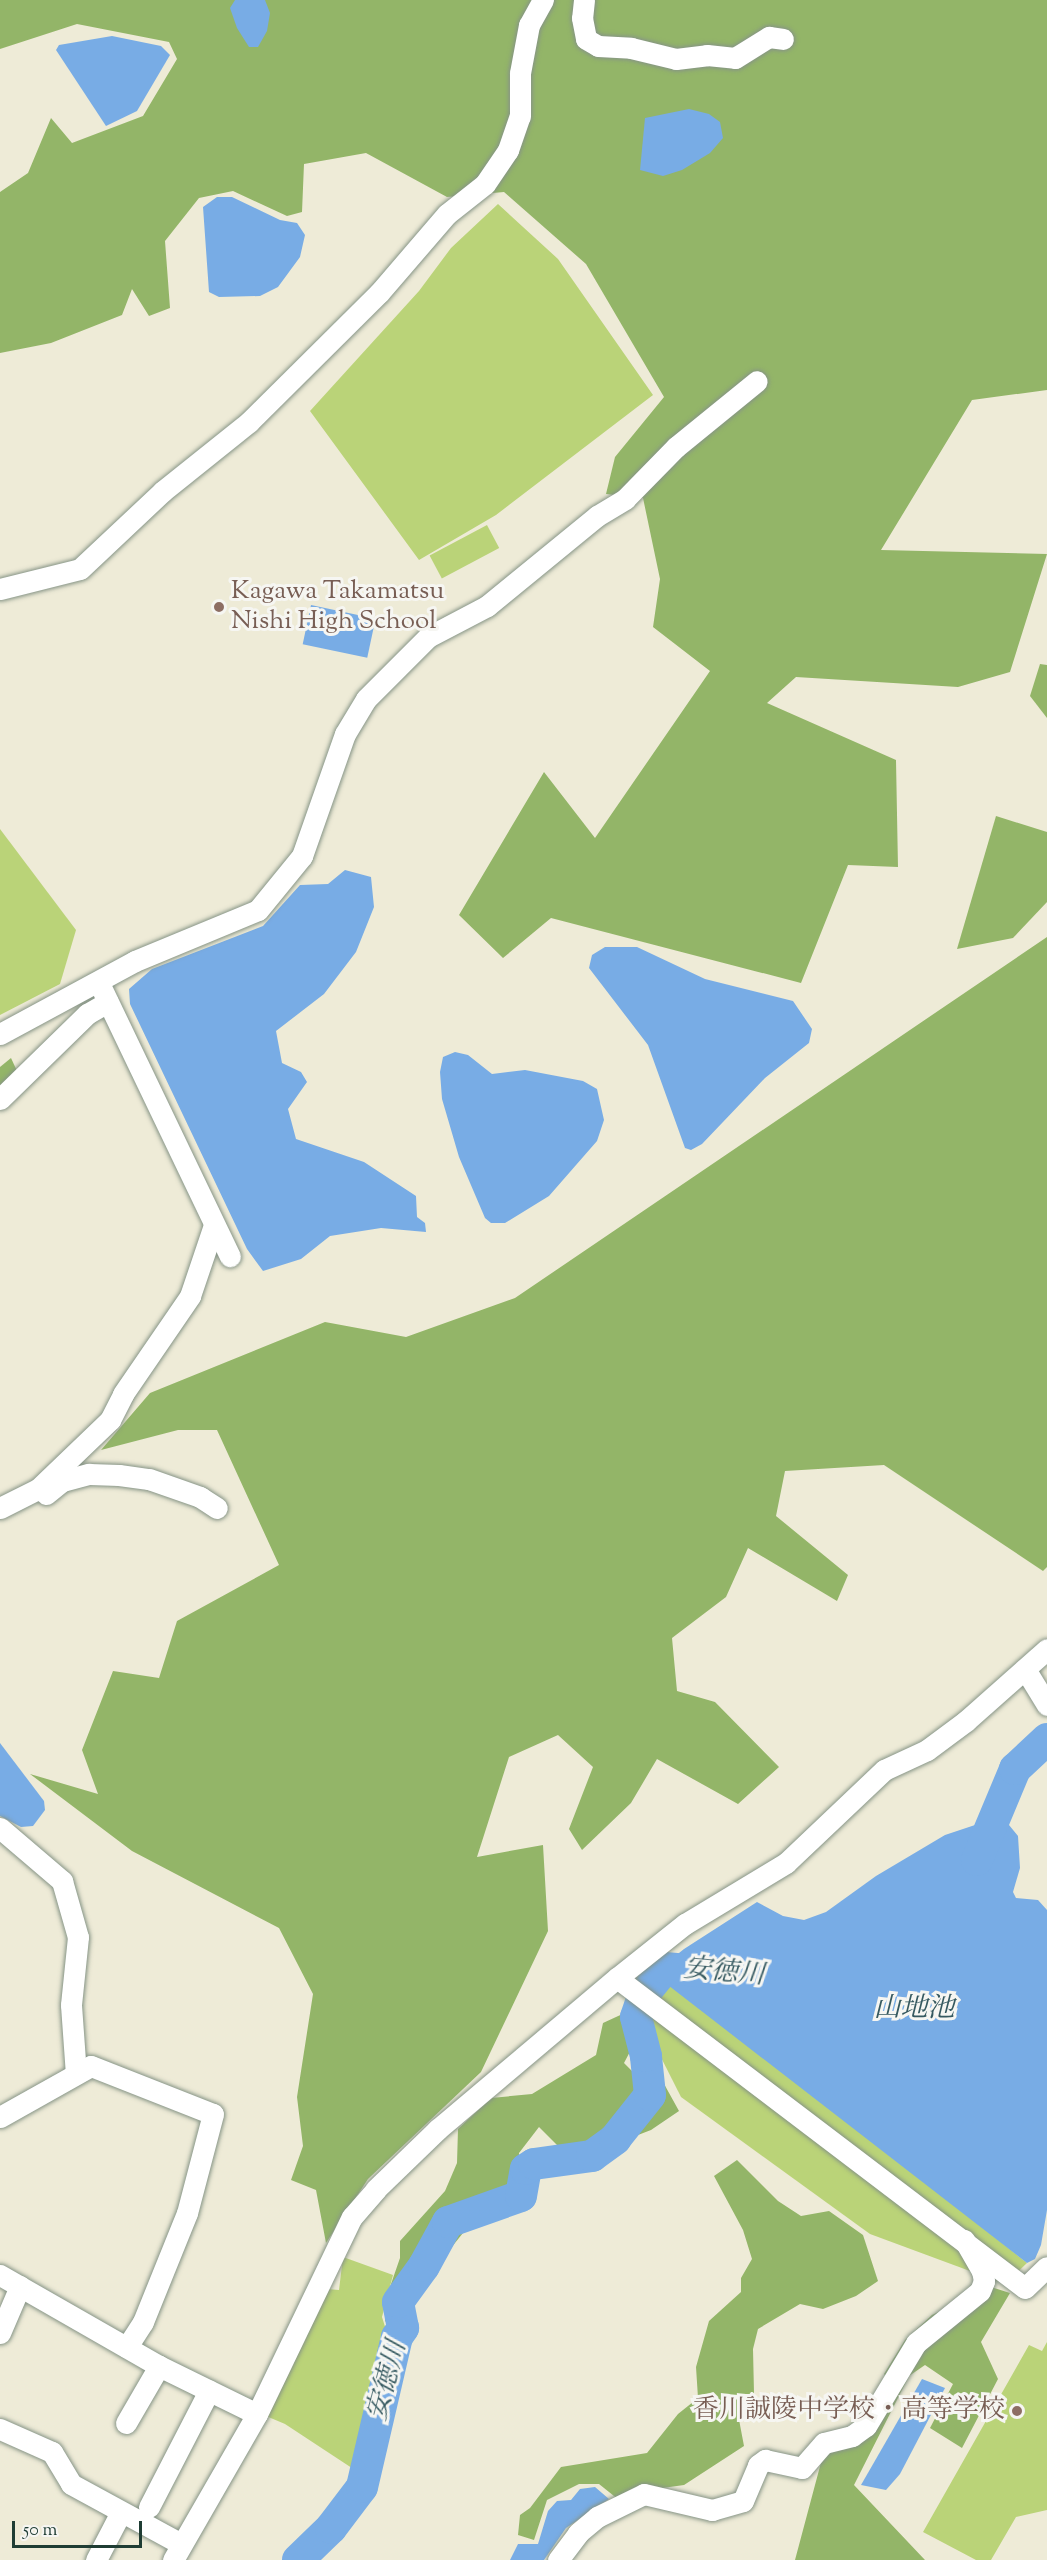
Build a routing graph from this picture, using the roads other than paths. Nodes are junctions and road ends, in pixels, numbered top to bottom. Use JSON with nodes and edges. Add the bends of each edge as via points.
{"nodes":[{"id":1,"x":543,"y":0,"type":"edge"},
{"id":2,"x":584,"y":0,"type":"edge"},
{"id":3,"x":783,"y":39,"type":"dead end"},
{"id":4,"x":757,"y":381,"type":"dead end"},
{"id":5,"x":0,"y":589,"type":"edge"},
{"id":6,"x":99,"y":983,"type":"junction"},
{"id":7,"x":108,"y":1002,"type":"junction"},
{"id":8,"x":0,"y":1034,"type":"edge"},
{"id":9,"x":0,"y":1099,"type":"edge"},
{"id":10,"x":214,"y":1225,"type":"junction"},
{"id":11,"x":231,"y":1256,"type":"dead end"},
{"id":12,"x":8,"y":1505,"type":"edge"},
{"id":13,"x":217,"y":1508,"type":"dead end"},
{"id":14,"x":1047,"y":1649,"type":"edge"},
{"id":15,"x":1025,"y":1669,"type":"junction"},
{"id":16,"x":1047,"y":1705,"type":"edge"},
{"id":17,"x":0,"y":1828,"type":"edge"},
{"id":18,"x":617,"y":1978,"type":"junction"},
{"id":19,"x":76,"y":2074,"type":"junction"},
{"id":20,"x":0,"y":2117,"type":"edge"},
{"id":21,"x":964,"y":2240,"type":"junction"},
{"id":22,"x":1047,"y":2267,"type":"edge"},
{"id":23,"x":0,"y":2275,"type":"edge"},
{"id":24,"x":20,"y":2286,"type":"junction"},
{"id":25,"x":0,"y":2333,"type":"edge"},
{"id":26,"x":127,"y":2347,"type":"junction"},
{"id":27,"x":159,"y":2366,"type":"junction"},
{"id":28,"x":209,"y":2391,"type":"junction"},
{"id":29,"x":257,"y":2414,"type":"junction"},
{"id":30,"x":126,"y":2423,"type":"dead end"},
{"id":31,"x":0,"y":2429,"type":"edge"},
{"id":32,"x":149,"y":2507,"type":"dead end"},
{"id":33,"x":121,"y":2512,"type":"junction"},
{"id":34,"x":177,"y":2552,"type":"edge"},
{"id":35,"x":96,"y":2560,"type":"edge"},
{"id":36,"x":558,"y":2560,"type":"edge"}],
"edges":[{"from":1,"to":5,"type":"street","via":[[529,25],[520,116],[508,150],[485,184],[447,214],[379,293],[249,422],[163,491],[80,568]]},
{"from":2,"to":3,"type":"street","via":[[586,39],[598,46],[631,48],[676,59],[707,54],[735,58],[769,37]]},
{"from":4,"to":6,"type":"street","via":[[676,447],[625,499],[597,516],[487,606],[428,637],[366,699],[345,734],[302,856],[258,910],[135,961]]},
{"from":6,"to":7,"type":"street"},
{"from":6,"to":8,"type":"street"},
{"from":7,"to":9,"type":"street","via":[[87,1014]]},
{"from":7,"to":10,"type":"street"},
{"from":10,"to":11,"type":"street"},
{"from":10,"to":12,"type":"street","via":[[190,1296],[123,1394],[110,1420],[38,1489]]},
{"from":12,"to":13,"type":"street","via":[[37,1502],[71,1479],[119,1474],[169,1486]]},
{"from":14,"to":15,"type":"street"},
{"from":15,"to":16,"type":"street"},
{"from":15,"to":18,"type":"street","via":[[951,1733],[927,1750],[884,1770],[786,1863],[685,1924]]},
{"from":17,"to":19,"type":"street","via":[[62,1881],[78,1937],[71,2005]]},
{"from":18,"to":21,"type":"street"},
{"from":18,"to":29,"type":"street","via":[[404,2160],[352,2217]]},
{"from":19,"to":20,"type":"street"},
{"from":19,"to":26,"type":"street","via":[[91,2066],[213,2114],[188,2213],[142,2322]]},
{"from":21,"to":22,"type":"street","via":[[1025,2288]]},
{"from":21,"to":36,"type":"street","via":[[982,2271],[980,2291],[916,2343],[866,2426],[852,2436],[824,2443],[802,2468],[765,2460],[758,2465],[743,2501],[712,2510],[644,2494],[597,2517],[578,2533]]},
{"from":23,"to":24,"type":"street"},
{"from":24,"to":25,"type":"street"},
{"from":24,"to":26,"type":"street"},
{"from":26,"to":27,"type":"street"},
{"from":27,"to":28,"type":"street"},
{"from":27,"to":30,"type":"street"},
{"from":28,"to":29,"type":"street"},
{"from":28,"to":32,"type":"street"},
{"from":29,"to":34,"type":"street"},
{"from":31,"to":33,"type":"street","via":[[51,2452],[71,2484]]},
{"from":33,"to":34,"type":"street"},
{"from":33,"to":35,"type":"street"}]}
